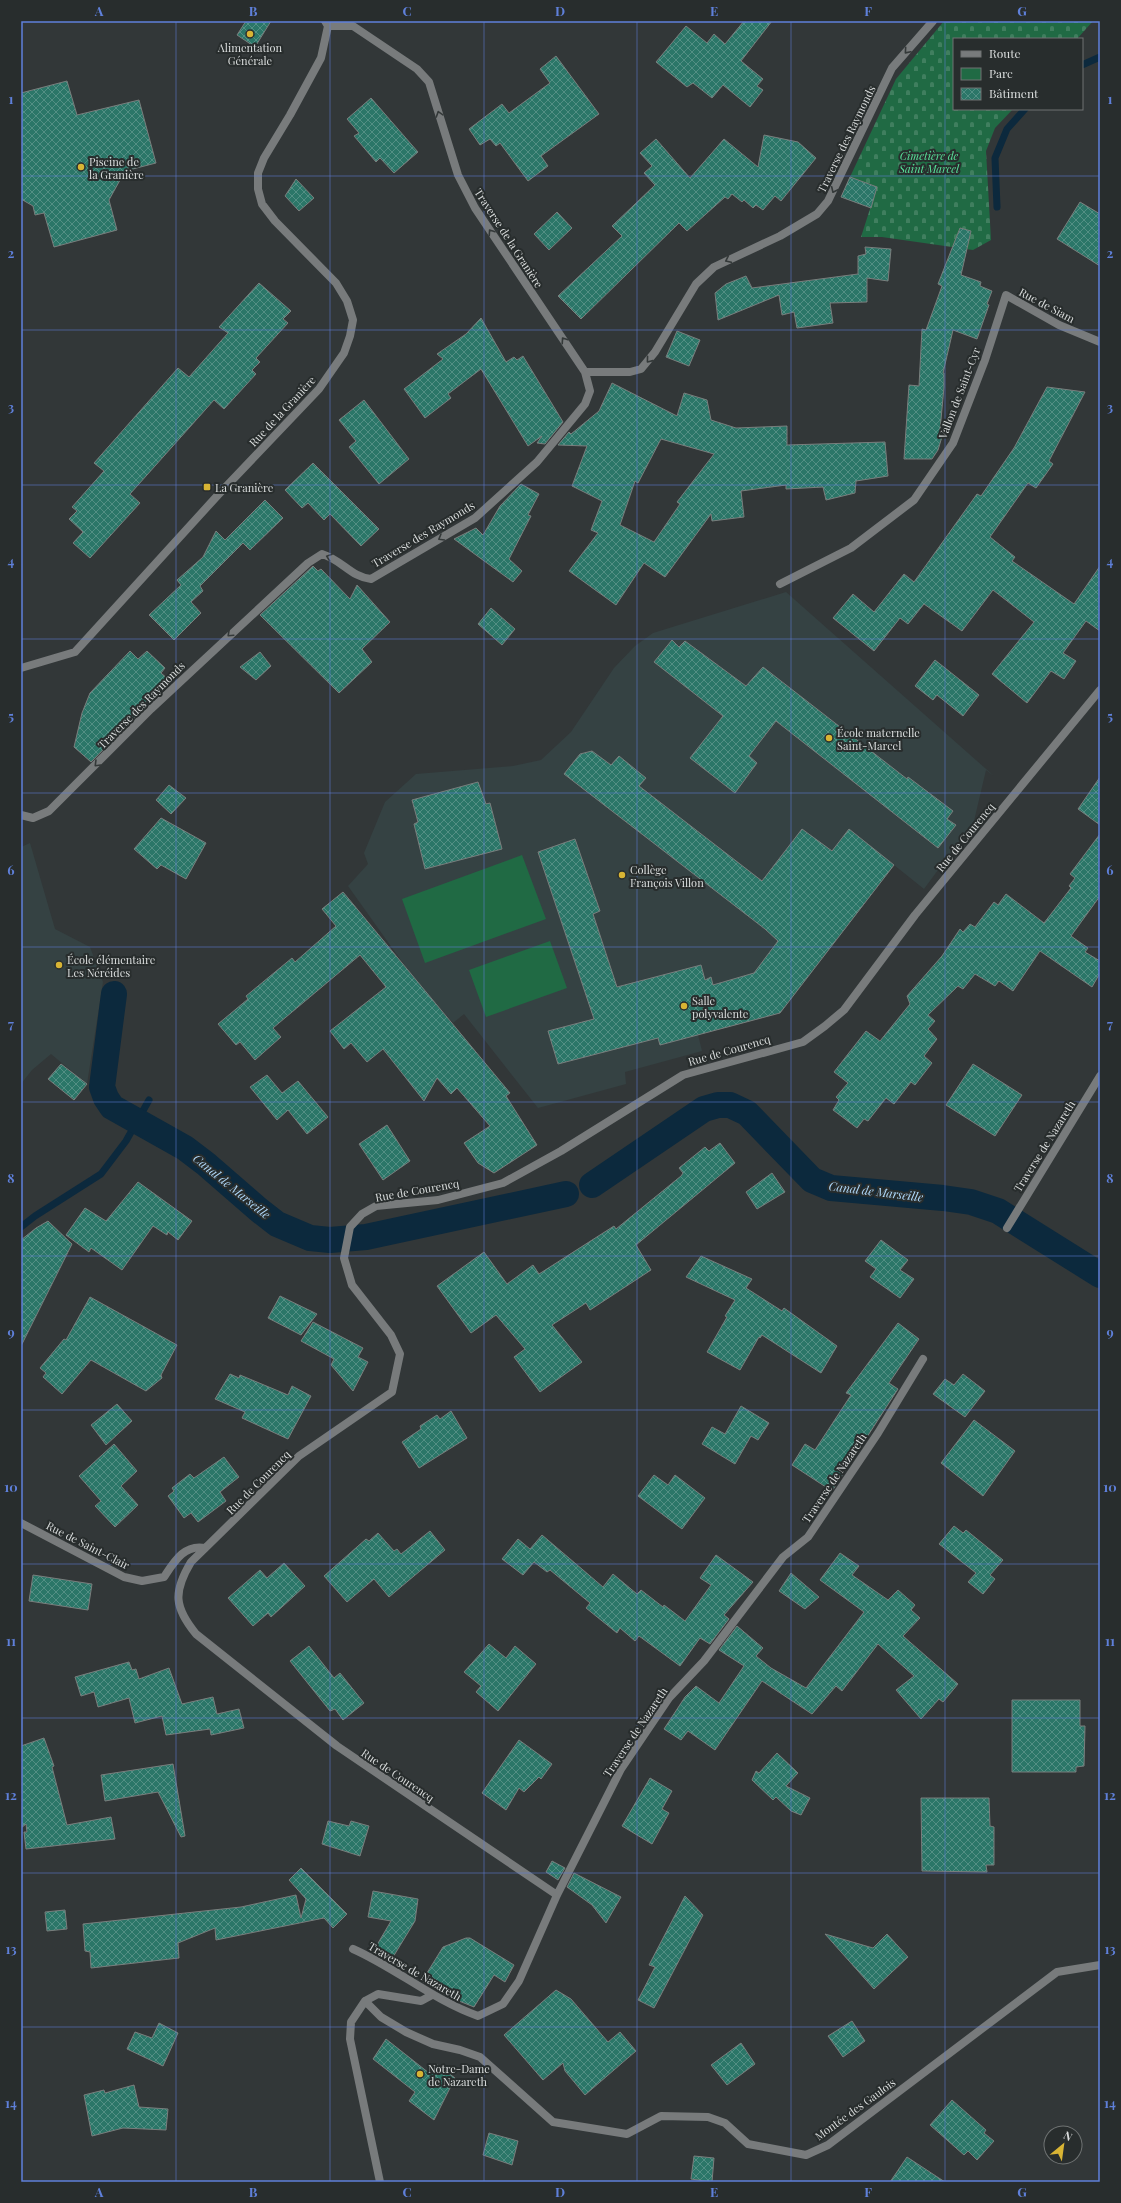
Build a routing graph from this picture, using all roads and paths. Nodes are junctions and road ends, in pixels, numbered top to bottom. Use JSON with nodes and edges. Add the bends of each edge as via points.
{"nodes":[{"id":1,"x":933,"y":21,"type":"edge"},
{"id":2,"x":326,"y":24,"type":"edge"},
{"id":3,"x":1006,"y":295,"type":"joint"},
{"id":4,"x":1100,"y":342,"type":"edge"},
{"id":5,"x":585,"y":372,"type":"junction"},
{"id":6,"x":780,"y":584,"type":"dead end"},
{"id":7,"x":21,"y":668,"type":"edge"},
{"id":8,"x":1100,"y":690,"type":"edge"},
{"id":9,"x":21,"y":815,"type":"edge"},
{"id":10,"x":1100,"y":1076,"type":"edge"},
{"id":11,"x":1007,"y":1228,"type":"dead end"},
{"id":12,"x":923,"y":1358,"type":"dead end"},
{"id":13,"x":21,"y":1523,"type":"edge"},
{"id":14,"x":205,"y":1548,"type":"junction"},
{"id":15,"x":557,"y":1895,"type":"junction"},
{"id":16,"x":353,"y":1949,"type":"dead end"},
{"id":17,"x":1100,"y":1965,"type":"edge"},
{"id":18,"x":432,"y":1995,"type":"junction"},
{"id":19,"x":365,"y":2001,"type":"junction"},
{"id":20,"x":380,"y":2182,"type":"edge"}],
"edges":[{"from":1,"to":5,"type":"street","name":"Traverse des Raymonds","one_way":true,"via":[[892,68],[828,201],[817,214],[780,236],[714,267],[696,284],[648,362],[641,368],[630,372]]},
{"from":5,"to":2,"type":"street","name":"Traverse de la Granière","one_way":true,"via":[[475,208],[458,175],[429,82],[417,69],[353,26]]},
{"from":2,"to":7,"type":"street","name":"Rue de la Granière","via":[[321,58],[264,158],[258,173],[258,189],[262,204],[336,283],[348,301],[353,320],[344,353],[319,389],[75,652]]},
{"from":3,"to":4,"type":"street","name":"Rue de Siam","via":[[1059,325]]},
{"from":3,"to":6,"type":"street","name":"Vallon de Saint-Cyr","via":[[985,360],[953,443],[914,500],[851,548]]},
{"from":5,"to":9,"type":"street","name":"Traverse des Raymonds","one_way":true,"via":[[590,391],[585,404],[537,462],[475,518],[371,579],[360,578],[334,558],[322,554],[308,563],[151,709],[49,811],[33,818]]},
{"from":8,"to":14,"type":"street","name":"Rue de Courencq","via":[[915,915],[844,1010],[825,1026],[802,1042],[683,1075],[561,1151],[503,1183],[438,1200],[376,1206],[362,1214],[350,1227],[344,1258],[352,1285],[391,1335],[400,1354],[392,1392],[299,1456]]},
{"from":10,"to":11,"type":"street","name":"Traverse de Nazareth"},
{"from":12,"to":15,"type":"street","name":"Traverse de Nazareth","via":[[878,1433],[808,1537],[783,1557],[704,1661],[669,1698],[621,1768]]},
{"from":13,"to":14,"type":"street","name":"Rue de Saint-Clair","via":[[124,1577],[142,1581],[164,1577],[176,1558],[187,1550],[196,1546]]},
{"from":14,"to":15,"type":"street","name":"Rue de Courencq","via":[[190,1562],[178,1590],[178,1605],[184,1620],[196,1634],[328,1740]]},
{"from":15,"to":18,"type":"street","name":"Traverse de Nazareth","via":[[519,1982],[503,2004],[478,2016]]},
{"from":16,"to":18,"type":"street","name":"Traverse de Nazareth"},
{"from":17,"to":19,"type":"street","name":"Montée des Gaulois","via":[[1057,1972],[828,2145],[806,2155],[748,2144],[725,2123],[708,2116],[661,2116],[627,2134],[553,2122],[480,2057],[432,2044],[406,2032],[381,2017]]},
{"from":18,"to":19,"type":"street","via":[[421,2001],[378,1994]]},
{"from":19,"to":20,"type":"street","via":[[351,2022],[350,2039]]}]}
